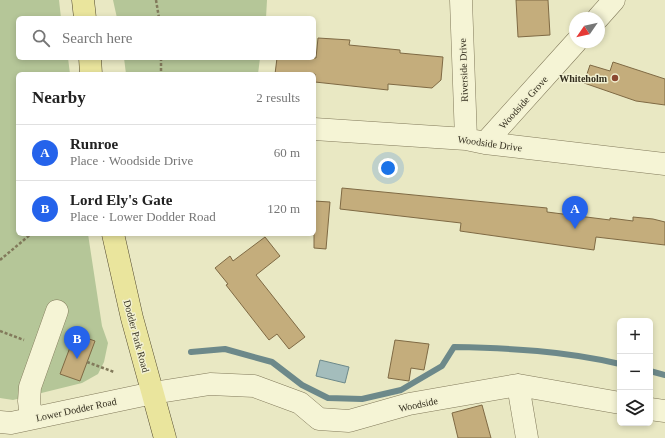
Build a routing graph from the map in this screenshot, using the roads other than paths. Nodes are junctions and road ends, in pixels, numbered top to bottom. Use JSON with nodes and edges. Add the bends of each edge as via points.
{"nodes":[{"id":1,"x":83,"y":0,"type":"edge"},
{"id":2,"x":461,"y":0,"type":"edge"},
{"id":3,"x":614,"y":0,"type":"edge"},
{"id":4,"x":603,"y":12,"type":"edge"},
{"id":5,"x":85,"y":16,"type":"edge"},
{"id":6,"x":570,"y":48,"type":"edge"},
{"id":7,"x":90,"y":60,"type":"edge"},
{"id":8,"x":91,"y":72,"type":"edge"},
{"id":9,"x":316,"y":128,"type":"edge"},
{"id":10,"x":476,"y":141,"type":"junction"},
{"id":11,"x":665,"y":164,"type":"edge"},
{"id":12,"x":113,"y":236,"type":"edge"},
{"id":13,"x":57,"y":311,"type":"dead end"},
{"id":14,"x":518,"y":385,"type":"junction"},
{"id":15,"x":152,"y":393,"type":"junction"},
{"id":16,"x":617,"y":402,"type":"edge"},
{"id":17,"x":653,"y":409,"type":"edge"},
{"id":18,"x":665,"y":412,"type":"edge"},
{"id":19,"x":31,"y":418,"type":"junction"},
{"id":20,"x":0,"y":422,"type":"edge"},
{"id":21,"x":321,"y":428,"type":"edge"},
{"id":22,"x":165,"y":438,"type":"edge"},
{"id":23,"x":527,"y":438,"type":"edge"}],
"edges":[{"from":1,"to":5,"type":"main road"},
{"from":2,"to":10,"type":"street","name":"Riverside Drive"},
{"from":3,"to":4,"type":"street"},
{"from":6,"to":10,"type":"street","name":"Woodside Grove"},
{"from":7,"to":8,"type":"main road"},
{"from":9,"to":10,"type":"street","name":"Woodside Drive"},
{"from":10,"to":11,"type":"street","name":"Woodside Drive"},
{"from":12,"to":15,"type":"main road","name":"Dodder Park Road"},
{"from":13,"to":19,"type":"street","via":[[30,387]]},
{"from":14,"to":16,"type":"street","name":"Woodside"},
{"from":14,"to":21,"type":"street","name":"Woodside","via":[[409,404]]},
{"from":14,"to":23,"type":"street"},
{"from":15,"to":19,"type":"street","name":"Lower Dodder Road"},
{"from":15,"to":21,"type":"street","name":"Woodside","via":[[203,384],[254,386],[300,403]]},
{"from":15,"to":22,"type":"main road","name":"Dodder Park Road"},
{"from":17,"to":18,"type":"street"},
{"from":19,"to":20,"type":"street","name":"Lower Dodder Road","via":[[11,423]]}]}
